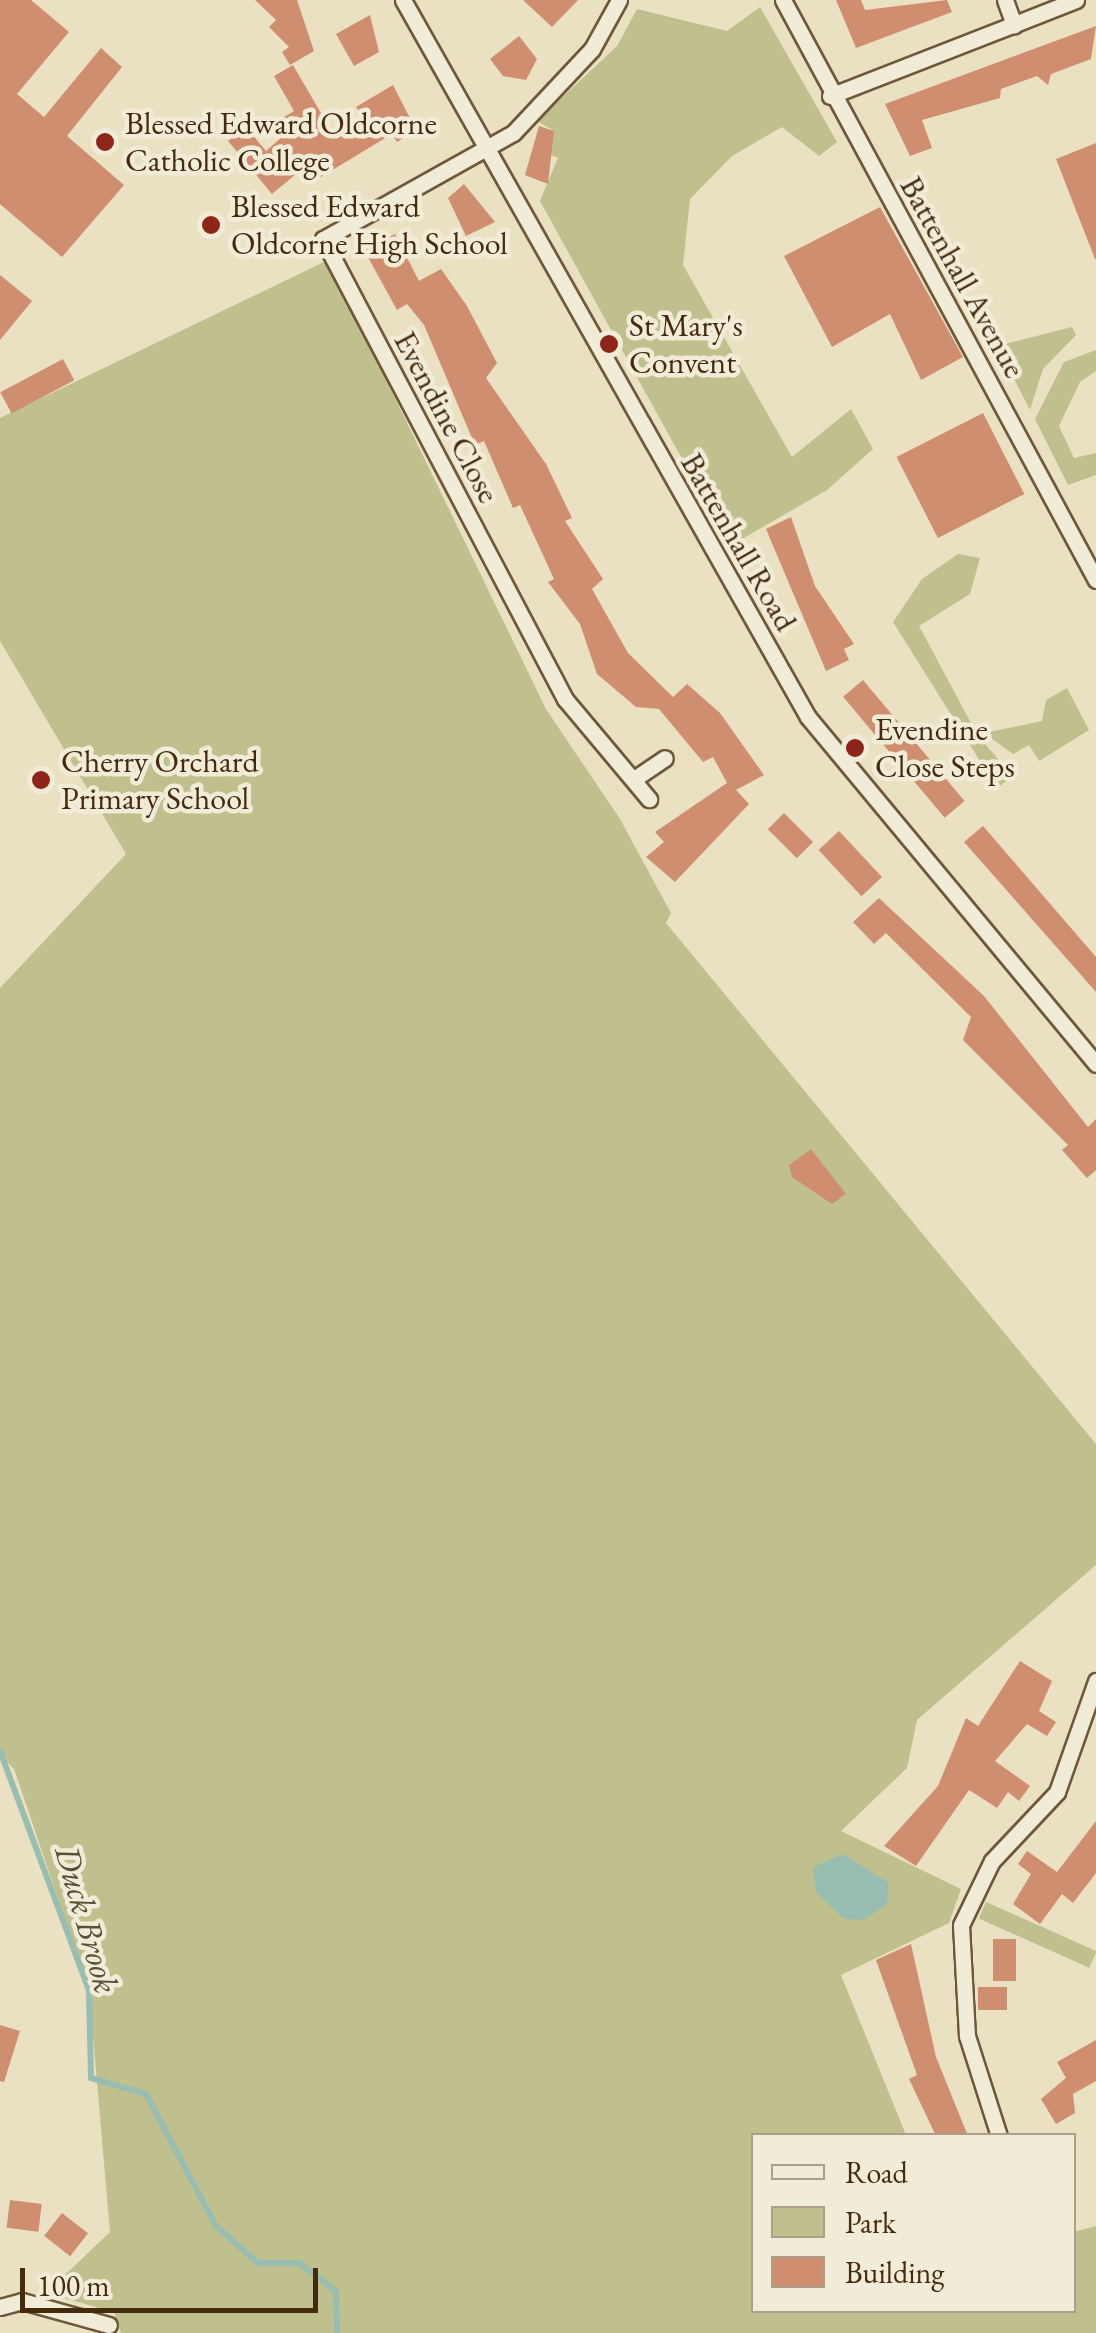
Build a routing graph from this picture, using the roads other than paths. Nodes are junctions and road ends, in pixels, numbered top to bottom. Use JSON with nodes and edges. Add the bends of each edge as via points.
{"nodes":[{"id":1,"x":403,"y":0,"type":"edge"},
{"id":2,"x":619,"y":0,"type":"edge"},
{"id":3,"x":783,"y":0,"type":"edge"},
{"id":4,"x":1005,"y":0,"type":"edge"},
{"id":5,"x":1076,"y":0,"type":"edge"},
{"id":6,"x":1014,"y":26,"type":"junction"},
{"id":7,"x":830,"y":96,"type":"junction"},
{"id":8,"x":494,"y":147,"type":"junction"},
{"id":9,"x":1096,"y":580,"type":"edge"},
{"id":10,"x":665,"y":758,"type":"dead end"},
{"id":11,"x":634,"y":779,"type":"junction"},
{"id":12,"x":649,"y":799,"type":"dead end"},
{"id":13,"x":1096,"y":1064,"type":"edge"},
{"id":14,"x":1096,"y":1681,"type":"edge"},
{"id":15,"x":1093,"y":1709,"type":"edge"},
{"id":16,"x":998,"y":2133,"type":"edge"},
{"id":17,"x":0,"y":2307,"type":"edge"},
{"id":18,"x":109,"y":2325,"type":"dead end"}],
"edges":[{"from":1,"to":8,"type":"street","name":"Battenhall Road"},
{"from":2,"to":8,"type":"street","via":[[592,49]]},
{"from":3,"to":7,"type":"street","name":"Battenhall Avenue"},
{"from":4,"to":6,"type":"street"},
{"from":5,"to":6,"type":"street"},
{"from":6,"to":7,"type":"street"},
{"from":7,"to":9,"type":"street","name":"Battenhall Avenue"},
{"from":8,"to":11,"type":"street","name":"Evendine Close","via":[[322,239],[565,700]]},
{"from":8,"to":13,"type":"street","name":"Battenhall Road","via":[[588,333],[808,718]]},
{"from":10,"to":11,"type":"street"},
{"from":11,"to":12,"type":"street","name":"Evendine Close"},
{"from":14,"to":15,"type":"street"},
{"from":15,"to":16,"type":"street","via":[[1057,1792],[992,1861],[962,1925],[967,2036]]},
{"from":17,"to":18,"type":"street","via":[[22,2300]]}]}
